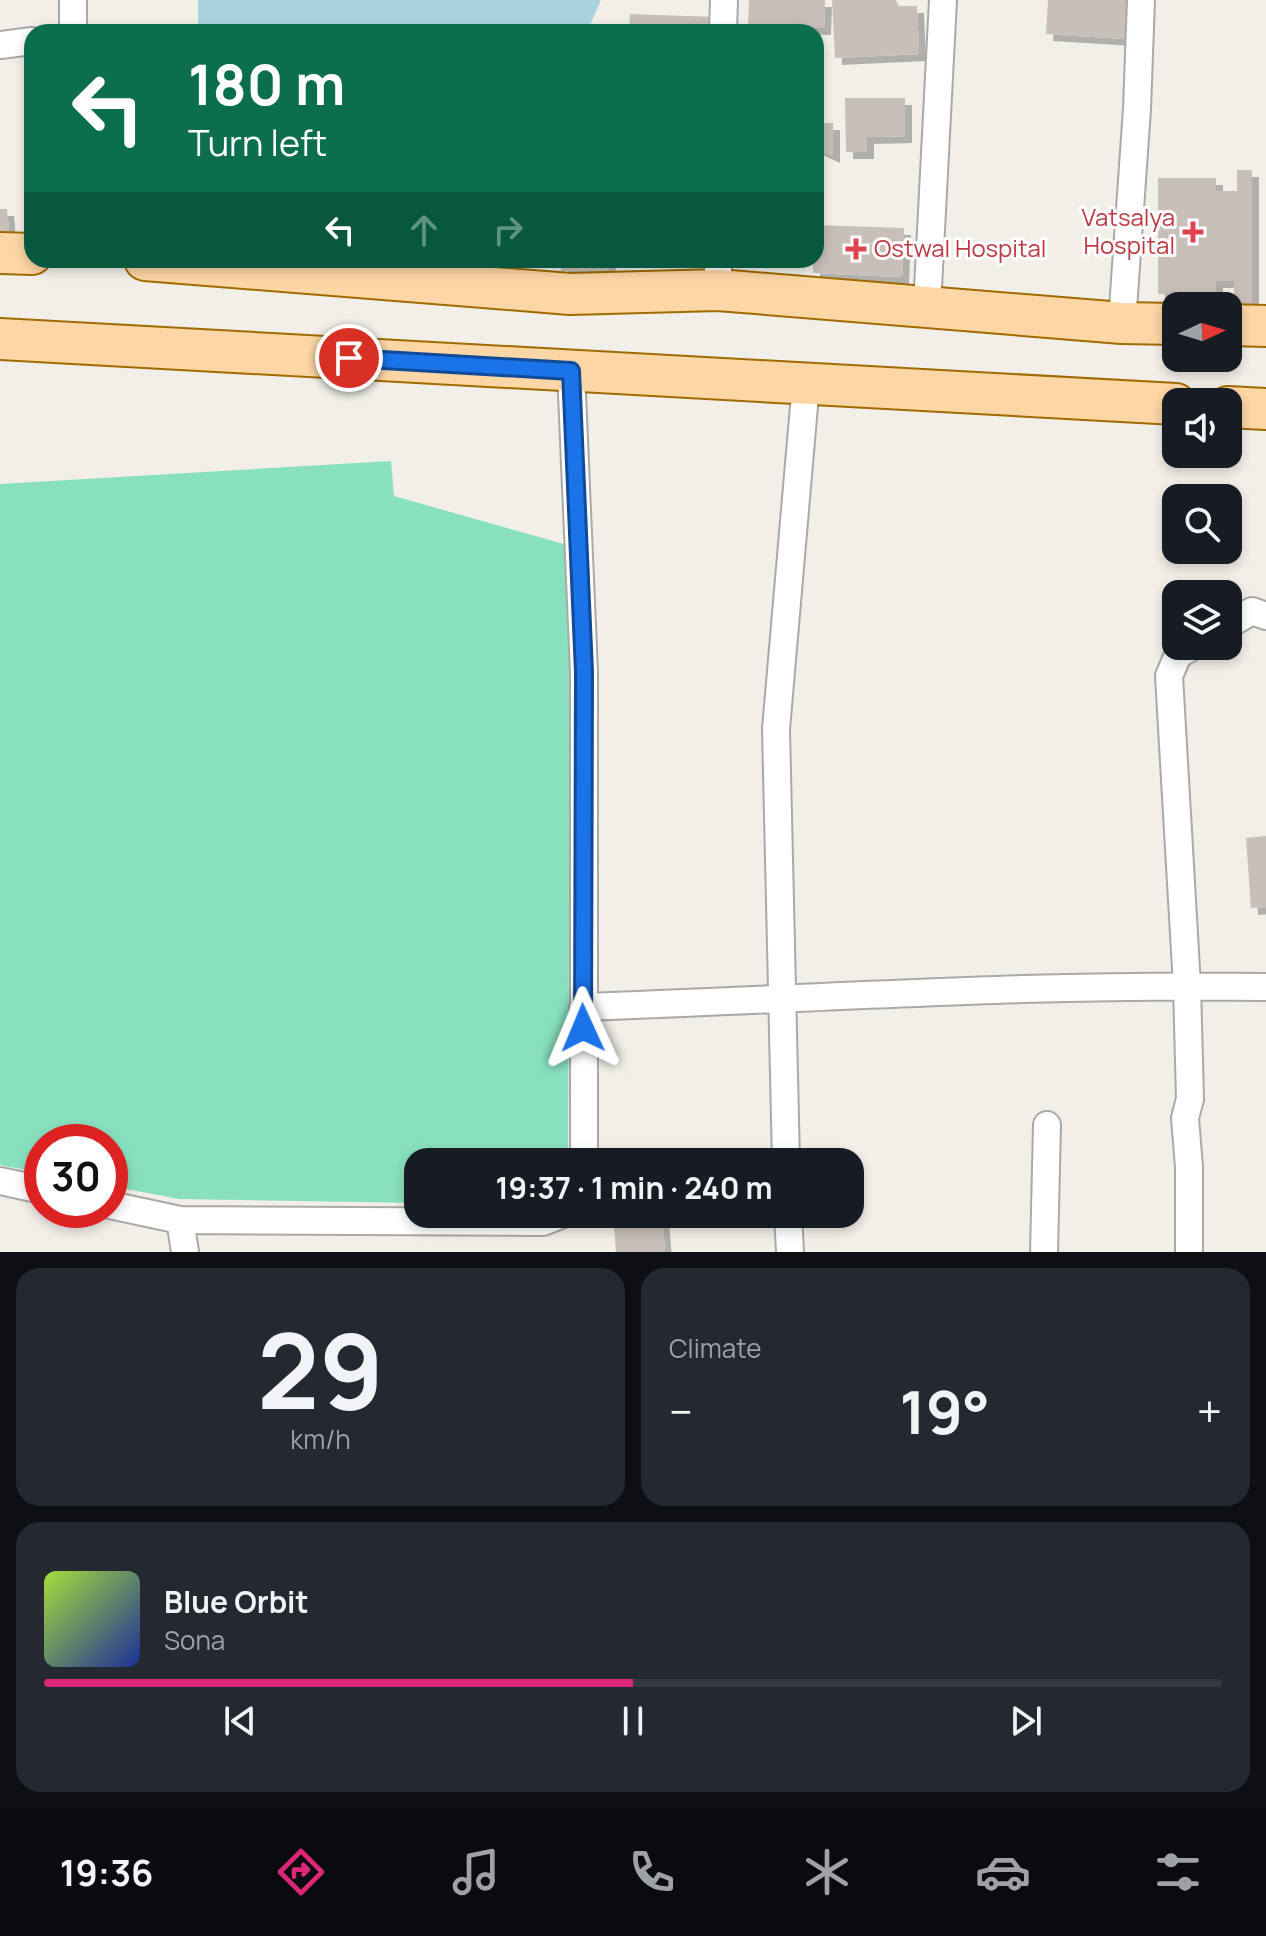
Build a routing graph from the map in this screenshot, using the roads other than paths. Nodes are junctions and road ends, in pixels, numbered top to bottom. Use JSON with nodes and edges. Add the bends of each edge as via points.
{"nodes":[{"id":1,"x":73,"y":0,"type":"edge"},
{"id":2,"x":724,"y":0,"type":"edge"},
{"id":3,"x":943,"y":0,"type":"edge"},
{"id":4,"x":1141,"y":0,"type":"edge"},
{"id":5,"x":73,"y":24,"type":"edge"},
{"id":6,"x":723,"y":24,"type":"edge"},
{"id":7,"x":24,"y":42,"type":"edge"},
{"id":8,"x":0,"y":45,"type":"edge"},
{"id":9,"x":0,"y":253,"type":"edge"},
{"id":10,"x":24,"y":254,"type":"edge"},
{"id":11,"x":245,"y":268,"type":"edge"},
{"id":12,"x":718,"y":275,"type":"edge"},
{"id":13,"x":927,"y":307,"type":"junction"},
{"id":14,"x":1122,"y":323,"type":"junction"},
{"id":15,"x":1162,"y":324,"type":"edge"},
{"id":16,"x":1242,"y":325,"type":"edge"},
{"id":17,"x":1266,"y":326,"type":"edge"},
{"id":18,"x":0,"y":339,"type":"edge"},
{"id":19,"x":571,"y":371,"type":"junction"},
{"id":20,"x":806,"y":383,"type":"junction"},
{"id":21,"x":1162,"y":403,"type":"edge"},
{"id":22,"x":1242,"y":408,"type":"edge"},
{"id":23,"x":1266,"y":409,"type":"edge"},
{"id":24,"x":1266,"y":616,"type":"edge"},
{"id":25,"x":1242,"y":617,"type":"edge"},
{"id":26,"x":1176,"y":660,"type":"edge"},
{"id":27,"x":1187,"y":986,"type":"junction"},
{"id":28,"x":1266,"y":987,"type":"edge"},
{"id":29,"x":781,"y":1000,"type":"junction"},
{"id":30,"x":583,"y":1007,"type":"junction"},
{"id":31,"x":1047,"y":1125,"type":"dead end"},
{"id":32,"x":584,"y":1148,"type":"edge"},
{"id":33,"x":786,"y":1148,"type":"edge"},
{"id":34,"x":0,"y":1181,"type":"edge"},
{"id":35,"x":24,"y":1186,"type":"edge"},
{"id":36,"x":128,"y":1209,"type":"edge"},
{"id":37,"x":180,"y":1220,"type":"junction"},
{"id":38,"x":404,"y":1221,"type":"edge"},
{"id":39,"x":789,"y":1228,"type":"edge"},
{"id":40,"x":185,"y":1252,"type":"edge"},
{"id":41,"x":790,"y":1252,"type":"edge"},
{"id":42,"x":1044,"y":1252,"type":"edge"},
{"id":43,"x":1189,"y":1252,"type":"edge"}],
"edges":[{"from":1,"to":5,"type":"street"},
{"from":2,"to":6,"type":"street"},
{"from":3,"to":13,"type":"street"},
{"from":4,"to":14,"type":"street"},
{"from":7,"to":8,"type":"street"},
{"from":9,"to":10,"type":"main road"},
{"from":11,"to":12,"type":"main road","via":[[570,294]]},
{"from":12,"to":13,"type":"main road"},
{"from":13,"to":14,"type":"main road"},
{"from":14,"to":15,"type":"main road"},
{"from":16,"to":17,"type":"main road"},
{"from":18,"to":19,"type":"main road"},
{"from":19,"to":20,"type":"main road"},
{"from":19,"to":30,"type":"street","via":[[584,672]]},
{"from":20,"to":21,"type":"main road"},
{"from":20,"to":29,"type":"street","via":[[776,729]]},
{"from":22,"to":23,"type":"main road"},
{"from":24,"to":25,"type":"street","via":[[1252,611]]},
{"from":26,"to":27,"type":"street","via":[[1169,676]]},
{"from":27,"to":28,"type":"street"},
{"from":27,"to":29,"type":"street"},
{"from":27,"to":43,"type":"street"},
{"from":29,"to":30,"type":"street"},
{"from":29,"to":33,"type":"street"},
{"from":30,"to":32,"type":"street"},
{"from":31,"to":42,"type":"street"},
{"from":34,"to":35,"type":"street"},
{"from":36,"to":37,"type":"street"},
{"from":37,"to":38,"type":"street"},
{"from":37,"to":40,"type":"street"},
{"from":39,"to":41,"type":"street"}]}
